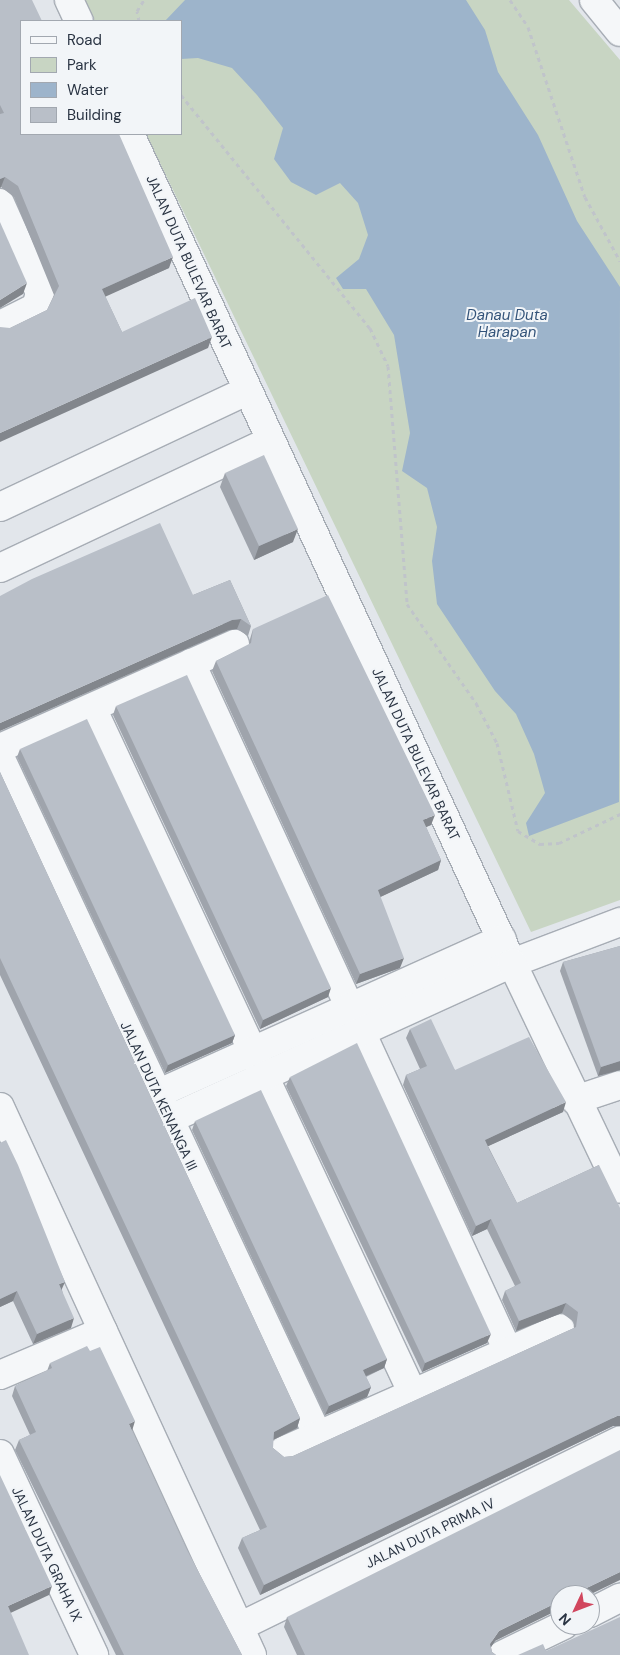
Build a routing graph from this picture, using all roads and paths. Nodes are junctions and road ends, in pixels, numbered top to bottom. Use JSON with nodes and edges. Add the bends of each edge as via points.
{"nodes":[{"id":1,"x":69,"y":0,"type":"edge"},
{"id":2,"x":144,"y":0,"type":"edge"},
{"id":3,"x":510,"y":0,"type":"edge"},
{"id":4,"x":594,"y":0,"type":"edge"},
{"id":5,"x":79,"y":20,"type":"edge"},
{"id":6,"x":139,"y":20,"type":"edge"},
{"id":7,"x":620,"y":32,"type":"edge"},
{"id":8,"x":182,"y":96,"type":"edge"},
{"id":9,"x":130,"y":135,"type":"edge"},
{"id":10,"x":0,"y":203,"type":"edge"},
{"id":11,"x":620,"y":261,"type":"edge"},
{"id":12,"x":0,"y":326,"type":"edge"},
{"id":13,"x":247,"y":391,"type":"junction"},
{"id":14,"x":270,"y":442,"type":"junction"},
{"id":15,"x":0,"y":507,"type":"edge"},
{"id":16,"x":0,"y":568,"type":"edge"},
{"id":17,"x":235,"y":644,"type":"dead end"},
{"id":18,"x":190,"y":664,"type":"junction"},
{"id":19,"x":93,"y":710,"type":"junction"},
{"id":20,"x":0,"y":748,"type":"edge"},
{"id":21,"x":0,"y":757,"type":"edge"},
{"id":22,"x":620,"y":814,"type":"edge"},
{"id":23,"x":620,"y":922,"type":"edge"},
{"id":24,"x":507,"y":951,"type":"junction"},
{"id":25,"x":351,"y":1007,"type":"junction"},
{"id":26,"x":362,"y":1031,"type":"junction"},
{"id":27,"x":253,"y":1051,"type":"junction"},
{"id":28,"x":263,"y":1076,"type":"junction"},
{"id":29,"x":620,"y":1085,"type":"edge"},
{"id":30,"x":157,"y":1094,"type":"junction"},
{"id":31,"x":575,"y":1100,"type":"junction"},
{"id":32,"x":0,"y":1108,"type":"edge"},
{"id":33,"x":170,"y":1119,"type":"junction"},
{"id":34,"x":620,"y":1189,"type":"edge"},
{"id":35,"x":560,"y":1328,"type":"dead end"},
{"id":36,"x":103,"y":1331,"type":"junction"},
{"id":37,"x":508,"y":1351,"type":"junction"},
{"id":38,"x":0,"y":1375,"type":"edge"},
{"id":39,"x":412,"y":1392,"type":"junction"},
{"id":40,"x":318,"y":1436,"type":"junction"},
{"id":41,"x":620,"y":1440,"type":"edge"},
{"id":42,"x":283,"y":1451,"type":"dead end"},
{"id":43,"x":0,"y":1454,"type":"edge"},
{"id":44,"x":620,"y":1598,"type":"edge"},
{"id":45,"x":600,"y":1608,"type":"edge"},
{"id":46,"x":240,"y":1627,"type":"junction"},
{"id":47,"x":550,"y":1632,"type":"edge"},
{"id":48,"x":94,"y":1655,"type":"edge"},
{"id":49,"x":252,"y":1655,"type":"edge"},
{"id":50,"x":502,"y":1655,"type":"edge"}],
"edges":[{"from":1,"to":5,"type":"street"},
{"from":2,"to":6,"type":"path","via":[[137,11]]},
{"from":3,"to":11,"type":"path","via":[[528,27],[585,197]]},
{"from":4,"to":7,"type":"street"},
{"from":8,"to":22,"type":"path","via":[[370,328],[388,366],[407,604],[476,703],[497,743],[518,831],[540,844],[559,843]]},
{"from":9,"to":13,"type":"street","name":"JALAN DUTA BULEVAR BARAT"},
{"from":10,"to":12,"type":"street","via":[[40,293],[36,307]]},
{"from":13,"to":14,"type":"street","name":"JALAN DUTA BULEVAR BARAT"},
{"from":13,"to":15,"type":"street"},
{"from":14,"to":16,"type":"street"},
{"from":14,"to":24,"type":"street","name":"JALAN DUTA BULEVAR BARAT"},
{"from":17,"to":18,"type":"street"},
{"from":18,"to":19,"type":"street"},
{"from":18,"to":25,"type":"street"},
{"from":19,"to":20,"type":"street"},
{"from":19,"to":27,"type":"street"},
{"from":21,"to":30,"type":"street","name":"JALAN DUTA KENANGA III"},
{"from":23,"to":24,"type":"street"},
{"from":24,"to":25,"type":"street"},
{"from":24,"to":26,"type":"street"},
{"from":24,"to":31,"type":"street","name":"JALAN DUTA BULEVAR BARAT"},
{"from":25,"to":26,"type":"street"},
{"from":25,"to":27,"type":"street"},
{"from":26,"to":28,"type":"street"},
{"from":26,"to":37,"type":"street"},
{"from":27,"to":28,"type":"street"},
{"from":27,"to":30,"type":"street"},
{"from":28,"to":33,"type":"street"},
{"from":28,"to":39,"type":"street"},
{"from":29,"to":31,"type":"street"},
{"from":30,"to":33,"type":"street","name":"JALAN DUTA KENANGA III"},
{"from":31,"to":34,"type":"street","name":"JALAN DUTA BULEVAR BARAT"},
{"from":32,"to":36,"type":"street"},
{"from":33,"to":40,"type":"street","name":"JALAN DUTA KENANGA III"},
{"from":35,"to":37,"type":"street"},
{"from":36,"to":38,"type":"street"},
{"from":36,"to":46,"type":"street"},
{"from":37,"to":39,"type":"street"},
{"from":39,"to":40,"type":"street"},
{"from":40,"to":42,"type":"street"},
{"from":41,"to":46,"type":"street","name":"JALAN DUTA PRIMA IV"},
{"from":43,"to":48,"type":"street","name":"JALAN DUTA GRAHA IX"},
{"from":44,"to":45,"type":"street"},
{"from":46,"to":49,"type":"street"},
{"from":47,"to":50,"type":"street"}]}
